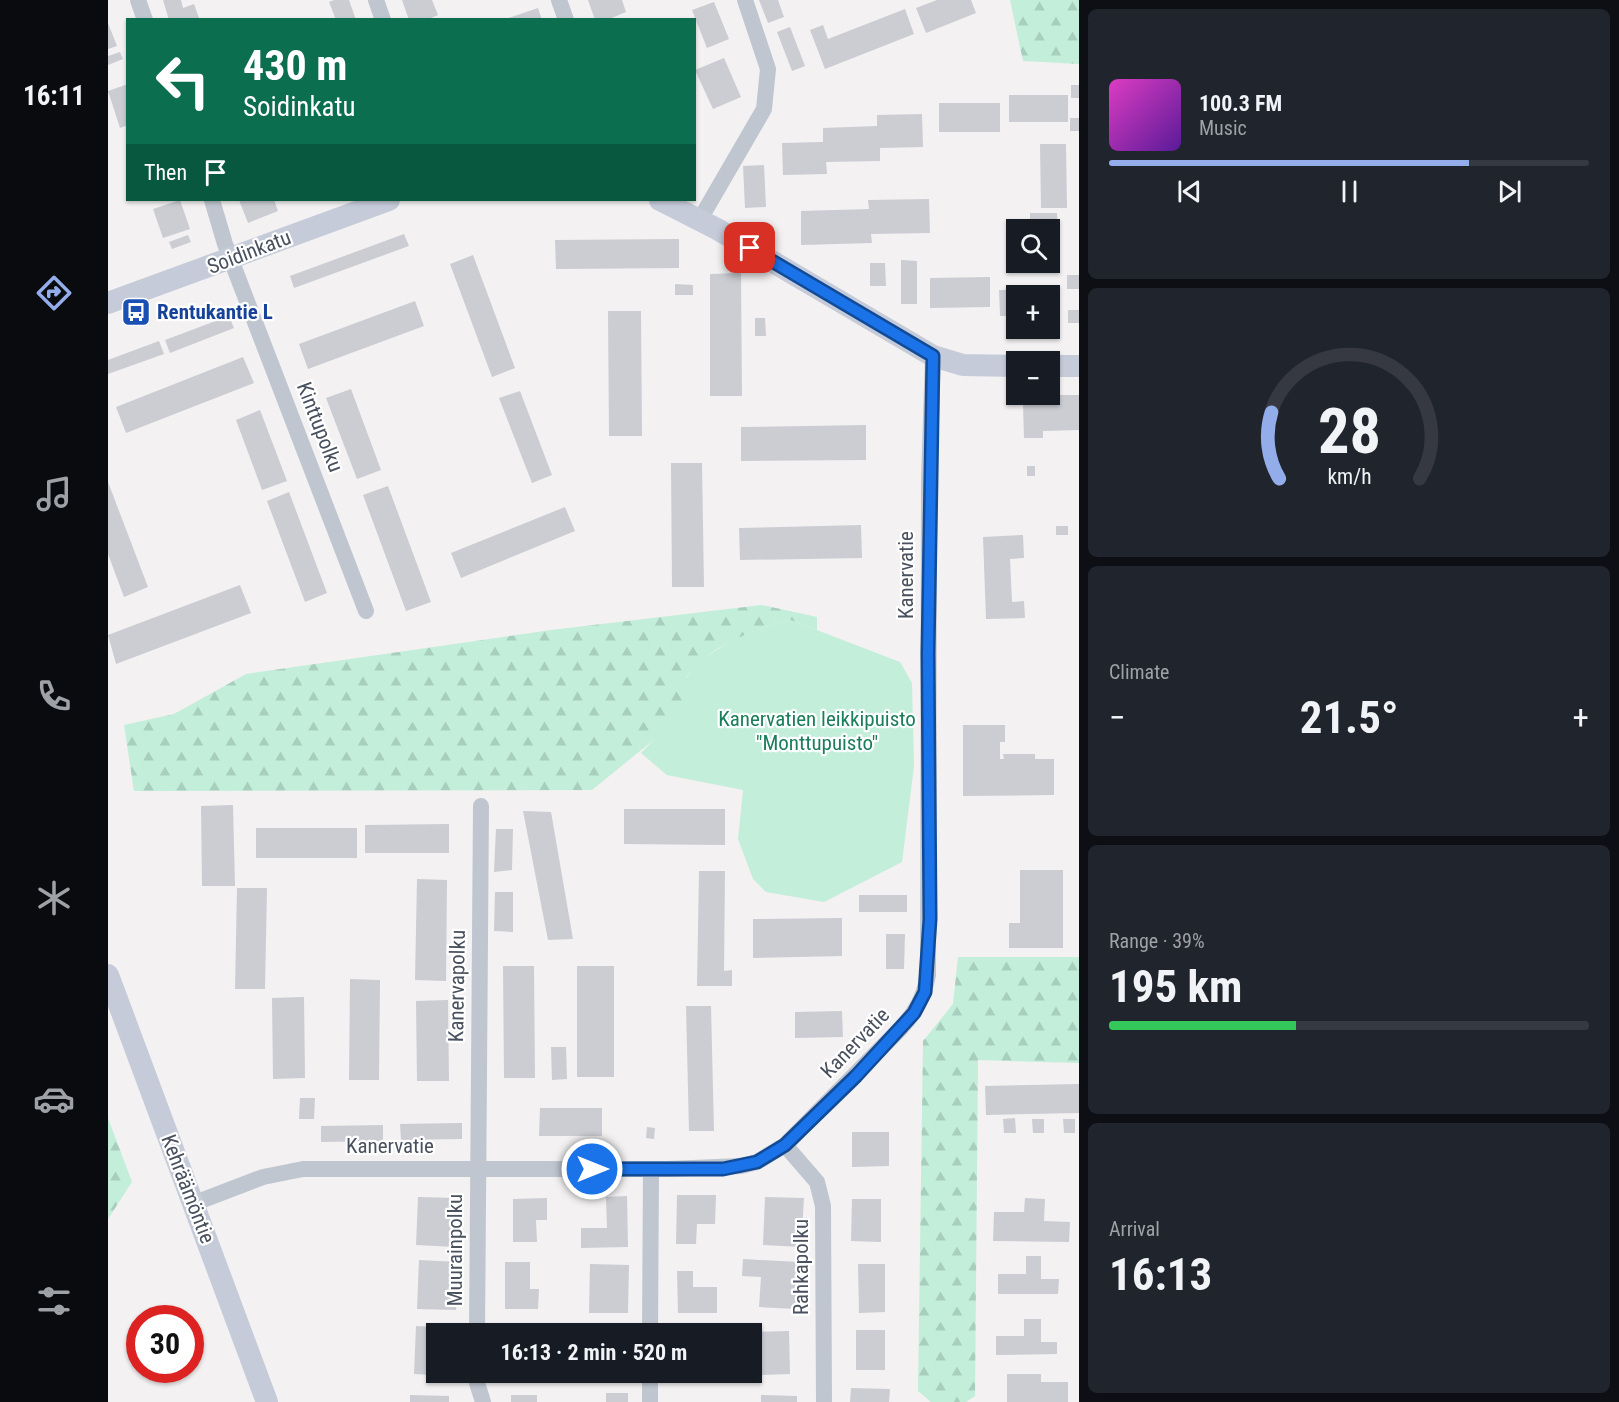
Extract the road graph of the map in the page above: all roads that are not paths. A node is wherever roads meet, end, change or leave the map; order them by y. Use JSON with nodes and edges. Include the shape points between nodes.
{"nodes":[{"id":1,"x":138,"y":0,"type":"edge"},
{"id":2,"x":376,"y":0,"type":"edge"},
{"id":3,"x":560,"y":0,"type":"edge"},
{"id":4,"x":745,"y":0,"type":"edge"},
{"id":5,"x":144,"y":18,"type":"edge"},
{"id":6,"x":382,"y":18,"type":"edge"},
{"id":7,"x":566,"y":18,"type":"edge"},
{"id":8,"x":212,"y":201,"type":"edge"},
{"id":9,"x":386,"y":201,"type":"edge"},
{"id":10,"x":662,"y":201,"type":"edge"},
{"id":11,"x":699,"y":221,"type":"junction"},
{"id":12,"x":232,"y":258,"type":"junction"},
{"id":13,"x":108,"y":303,"type":"edge"},
{"id":14,"x":933,"y":356,"type":"junction"},
{"id":15,"x":1006,"y":366,"type":"edge"},
{"id":16,"x":1060,"y":366,"type":"edge"},
{"id":17,"x":1079,"y":366,"type":"edge"},
{"id":18,"x":366,"y":611,"type":"dead end"},
{"id":19,"x":481,"y":806,"type":"dead end"},
{"id":20,"x":108,"y":975,"type":"edge"},
{"id":21,"x":785,"y":1145,"type":"junction"},
{"id":22,"x":477,"y":1168,"type":"junction"},
{"id":23,"x":651,"y":1169,"type":"junction"},
{"id":24,"x":195,"y":1203,"type":"junction"},
{"id":25,"x":477,"y":1323,"type":"edge"},
{"id":26,"x":650,"y":1323,"type":"edge"},
{"id":27,"x":477,"y":1383,"type":"edge"},
{"id":28,"x":650,"y":1383,"type":"edge"},
{"id":29,"x":267,"y":1402,"type":"edge"},
{"id":30,"x":483,"y":1402,"type":"edge"},
{"id":31,"x":650,"y":1402,"type":"edge"},
{"id":32,"x":824,"y":1402,"type":"edge"}],
"edges":[{"from":1,"to":5,"type":"street"},
{"from":2,"to":6,"type":"street"},
{"from":3,"to":7,"type":"street"},
{"from":4,"to":11,"type":"street","via":[[768,69],[764,109]]},
{"from":8,"to":12,"type":"street","name":"Kinttupolku"},
{"from":9,"to":12,"type":"street","name":"Soidinkatu"},
{"from":10,"to":11,"type":"street"},
{"from":11,"to":14,"type":"street"},
{"from":12,"to":13,"type":"street","name":"Soidinkatu"},
{"from":12,"to":18,"type":"street","name":"Kinttupolku"},
{"from":14,"to":15,"type":"street","via":[[963,365]]},
{"from":14,"to":21,"type":"street","name":"Kanervatie","via":[[928,653],[930,919],[925,992],[901,1028]]},
{"from":16,"to":17,"type":"street"},
{"from":19,"to":22,"type":"street","name":"Kanervapolku"},
{"from":20,"to":24,"type":"street","name":"Kehräämöntie"},
{"from":21,"to":23,"type":"street","name":"Kanervatie","via":[[757,1162],[741,1166]]},
{"from":21,"to":32,"type":"street","name":"Rahkapolku","via":[[817,1182],[823,1206]]},
{"from":22,"to":23,"type":"street","name":"Kanervatie"},
{"from":22,"to":24,"type":"street","name":"Kanervatie","via":[[303,1169],[263,1177]]},
{"from":22,"to":25,"type":"street","name":"Muurainpolku"},
{"from":23,"to":26,"type":"street"},
{"from":24,"to":29,"type":"street","name":"Kehräämöntie"},
{"from":27,"to":30,"type":"street"},
{"from":28,"to":31,"type":"street"}]}
